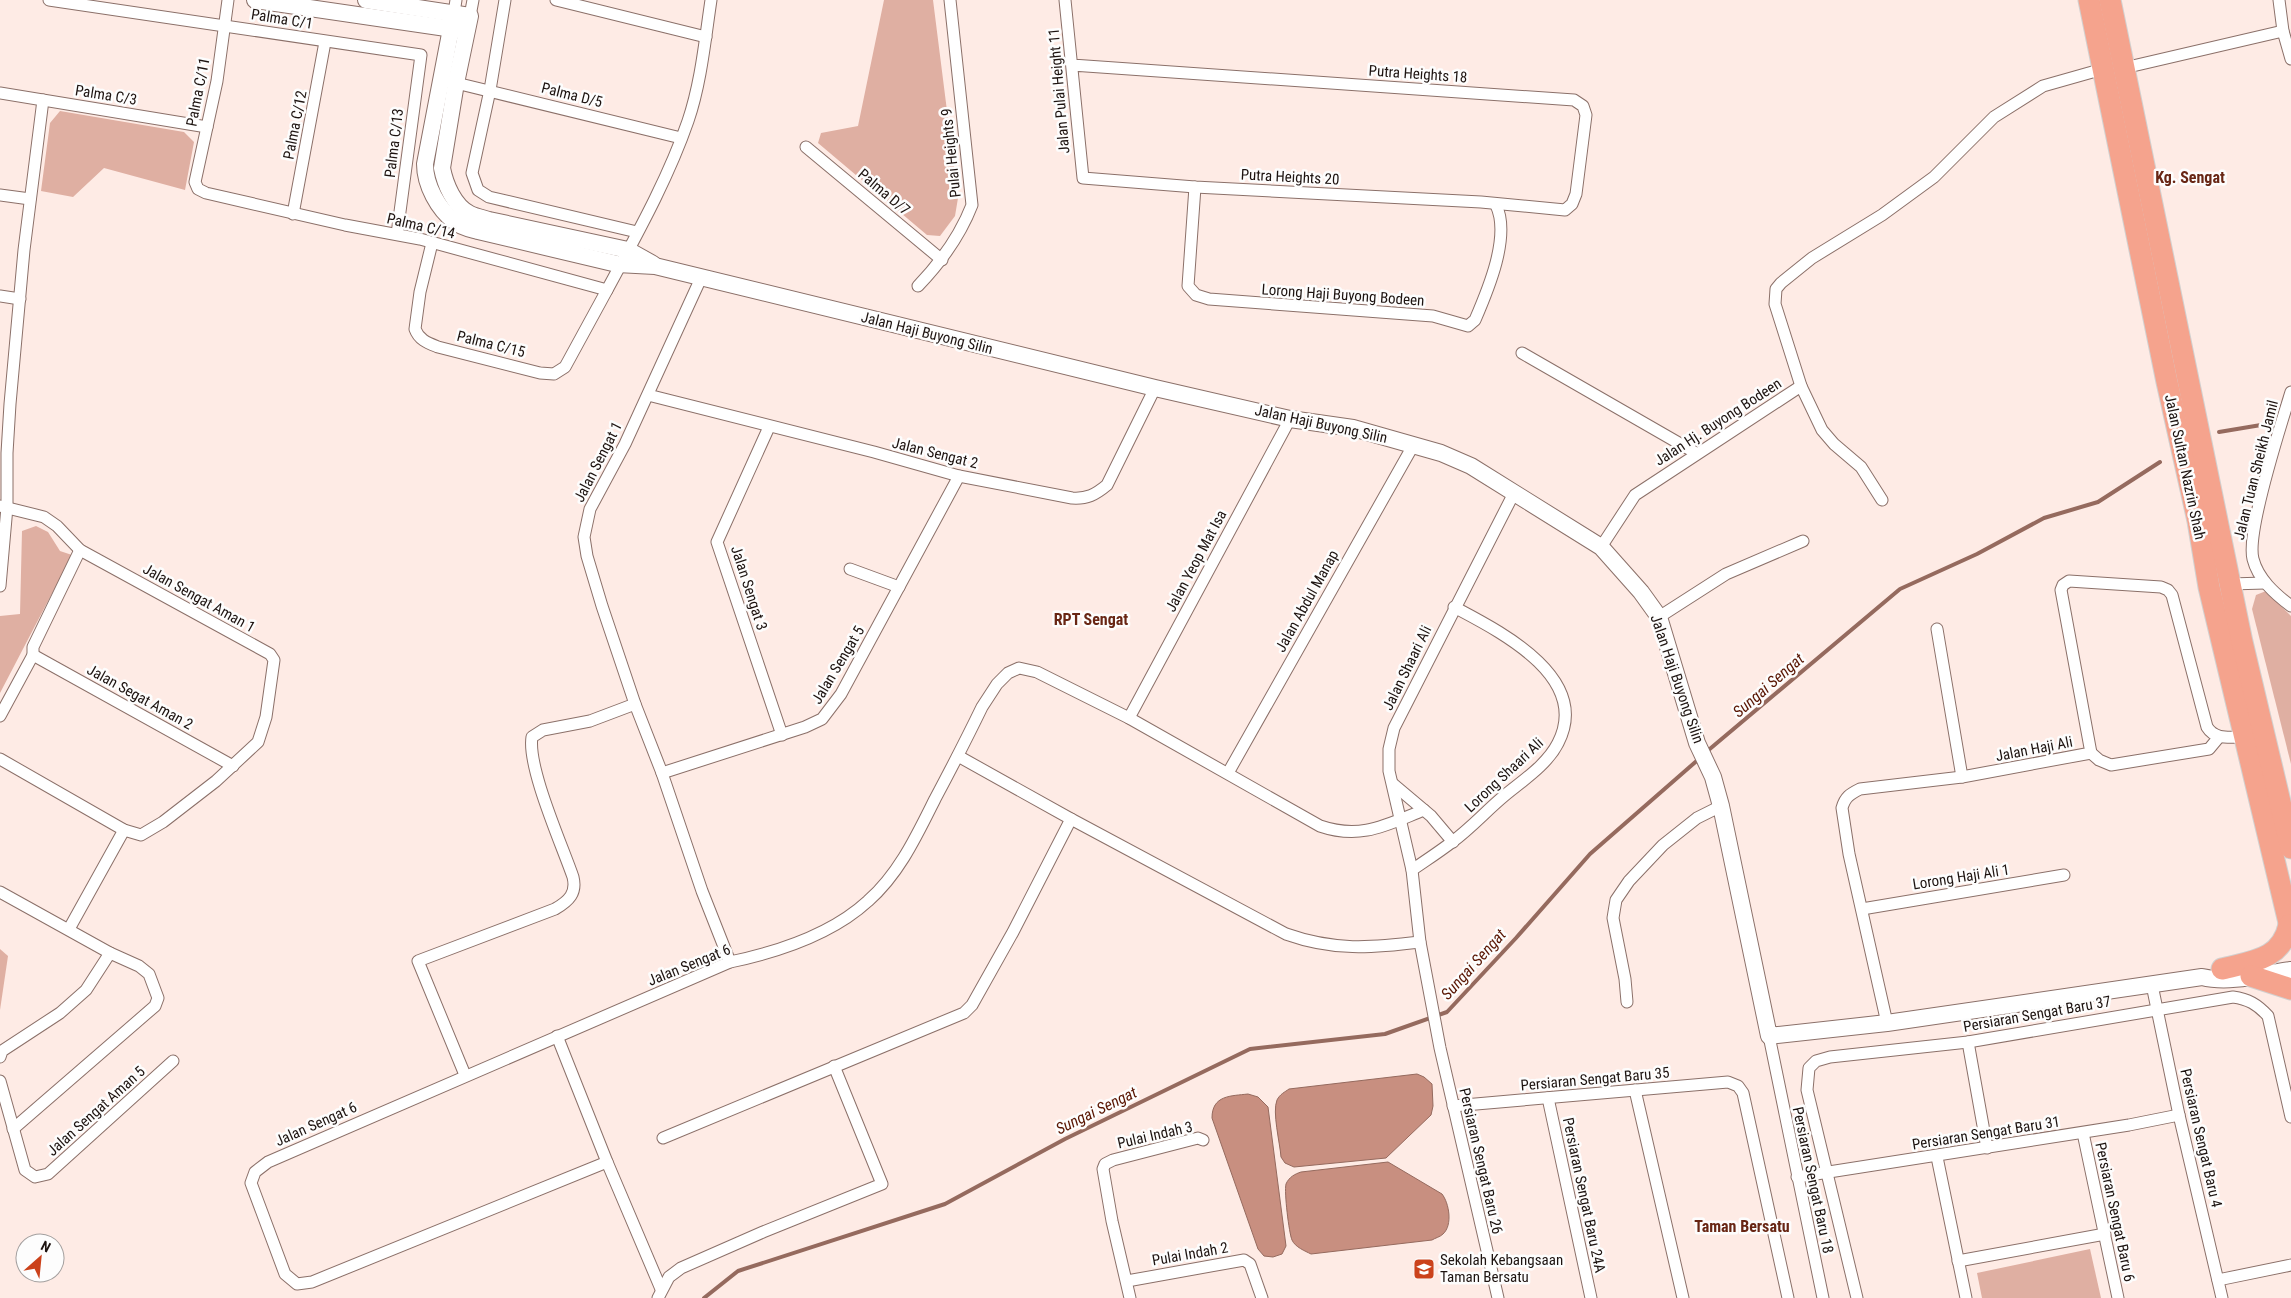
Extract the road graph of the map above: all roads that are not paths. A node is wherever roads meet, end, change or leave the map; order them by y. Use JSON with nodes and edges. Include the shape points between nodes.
{"nodes":[{"id":1,"x":49,"y":0,"type":"edge"},
{"id":2,"x":228,"y":0,"type":"edge"},
{"id":3,"x":255,"y":0,"type":"edge"},
{"id":4,"x":366,"y":0,"type":"edge"},
{"id":5,"x":505,"y":0,"type":"edge"},
{"id":6,"x":556,"y":0,"type":"edge"},
{"id":7,"x":711,"y":0,"type":"edge"},
{"id":8,"x":950,"y":0,"type":"edge"},
{"id":9,"x":1065,"y":0,"type":"edge"},
{"id":10,"x":2089,"y":0,"type":"edge"},
{"id":11,"x":2110,"y":0,"type":"edge"},
{"id":12,"x":2279,"y":0,"type":"edge"},
{"id":13,"x":462,"y":15,"type":"edge"},
{"id":14,"x":224,"y":26,"type":"junction"},
{"id":15,"x":2283,"y":31,"type":"junction"},
{"id":16,"x":706,"y":36,"type":"junction"},
{"id":17,"x":325,"y":42,"type":"junction"},
{"id":18,"x":421,"y":55,"type":"joint"},
{"id":19,"x":2291,"y":58,"type":"edge"},
{"id":20,"x":1072,"y":65,"type":"junction"},
{"id":21,"x":2114,"y":68,"type":"junction"},
{"id":22,"x":456,"y":83,"type":"junction"},
{"id":23,"x":490,"y":90,"type":"junction"},
{"id":24,"x":0,"y":93,"type":"edge"},
{"id":25,"x":43,"y":100,"type":"junction"},
{"id":26,"x":207,"y":127,"type":"junction"},
{"id":27,"x":681,"y":138,"type":"junction"},
{"id":28,"x":806,"y":147,"type":"dead end"},
{"id":29,"x":1082,"y":178,"type":"joint"},
{"id":30,"x":1195,"y":187,"type":"junction"},
{"id":31,"x":198,"y":189,"type":"joint"},
{"id":32,"x":0,"y":195,"type":"edge"},
{"id":33,"x":30,"y":199,"type":"junction"},
{"id":34,"x":1496,"y":205,"type":"junction"},
{"id":35,"x":294,"y":214,"type":"junction"},
{"id":36,"x":637,"y":232,"type":"junction"},
{"id":37,"x":397,"y":234,"type":"junction"},
{"id":38,"x":432,"y":243,"type":"junction"},
{"id":39,"x":628,"y":250,"type":"junction"},
{"id":40,"x":942,"y":260,"type":"junction"},
{"id":41,"x":621,"y":265,"type":"junction"},
{"id":42,"x":655,"y":266,"type":"junction"},
{"id":43,"x":701,"y":278,"type":"junction"},
{"id":44,"x":918,"y":286,"type":"dead end"},
{"id":45,"x":607,"y":290,"type":"junction"},
{"id":46,"x":0,"y":296,"type":"edge"},
{"id":47,"x":20,"y":299,"type":"junction"},
{"id":48,"x":1522,"y":353,"type":"dead end"},
{"id":49,"x":1801,"y":386,"type":"junction"},
{"id":50,"x":1155,"y":388,"type":"junction"},
{"id":51,"x":2291,"y":392,"type":"edge"},
{"id":52,"x":648,"y":395,"type":"junction"},
{"id":53,"x":5,"y":403,"type":"edge"},
{"id":54,"x":1290,"y":419,"type":"junction"},
{"id":55,"x":769,"y":426,"type":"junction"},
{"id":56,"x":1414,"y":444,"type":"junction"},
{"id":57,"x":1696,"y":453,"type":"junction"},
{"id":58,"x":959,"y":476,"type":"junction"},
{"id":59,"x":1514,"y":493,"type":"junction"},
{"id":60,"x":1882,"y":500,"type":"dead end"},
{"id":61,"x":4,"y":507,"type":"edge"},
{"id":62,"x":2198,"y":522,"type":"junction"},
{"id":63,"x":1803,"y":541,"type":"dead end"},
{"id":64,"x":1601,"y":547,"type":"junction"},
{"id":65,"x":80,"y":550,"type":"junction"},
{"id":66,"x":850,"y":568,"type":"dead end"},
{"id":67,"x":2265,"y":583,"type":"junction"},
{"id":68,"x":2230,"y":584,"type":"junction"},
{"id":69,"x":0,"y":586,"type":"edge"},
{"id":70,"x":899,"y":586,"type":"junction"},
{"id":71,"x":2291,"y":606,"type":"edge"},
{"id":72,"x":1454,"y":607,"type":"junction"},
{"id":73,"x":1659,"y":617,"type":"junction"},
{"id":74,"x":1937,"y":629,"type":"dead end"},
{"id":75,"x":33,"y":655,"type":"junction"},
{"id":76,"x":2224,"y":655,"type":"junction"},
{"id":77,"x":635,"y":704,"type":"junction"},
{"id":78,"x":0,"y":716,"type":"edge"},
{"id":79,"x":1129,"y":718,"type":"junction"},
{"id":80,"x":782,"y":735,"type":"junction"},
{"id":81,"x":2219,"y":737,"type":"junction"},
{"id":82,"x":2243,"y":737,"type":"junction"},
{"id":83,"x":2091,"y":753,"type":"junction"},
{"id":84,"x":958,"y":756,"type":"junction"},
{"id":85,"x":0,"y":759,"type":"edge"},
{"id":86,"x":233,"y":766,"type":"junction"},
{"id":87,"x":662,"y":773,"type":"junction"},
{"id":88,"x":1228,"y":773,"type":"junction"},
{"id":89,"x":1962,"y":777,"type":"junction"},
{"id":90,"x":1392,"y":784,"type":"junction"},
{"id":91,"x":1721,"y":806,"type":"junction"},
{"id":92,"x":1424,"y":810,"type":"junction"},
{"id":93,"x":1071,"y":820,"type":"junction"},
{"id":94,"x":1399,"y":820,"type":"junction"},
{"id":95,"x":124,"y":830,"type":"junction"},
{"id":96,"x":2290,"y":838,"type":"edge"},
{"id":97,"x":1453,"y":842,"type":"junction"},
{"id":98,"x":1412,"y":870,"type":"junction"},
{"id":99,"x":2064,"y":875,"type":"dead end"},
{"id":100,"x":2291,"y":882,"type":"edge"},
{"id":101,"x":0,"y":892,"type":"edge"},
{"id":102,"x":1862,"y":909,"type":"junction"},
{"id":103,"x":2290,"y":928,"type":"edge"},
{"id":104,"x":69,"y":929,"type":"junction"},
{"id":105,"x":1420,"y":942,"type":"junction"},
{"id":106,"x":110,"y":953,"type":"junction"},
{"id":107,"x":2291,"y":959,"type":"edge"},
{"id":108,"x":730,"y":962,"type":"junction"},
{"id":109,"x":2222,"y":969,"type":"junction"},
{"id":110,"x":2291,"y":970,"type":"edge"},
{"id":111,"x":2251,"y":976,"type":"junction"},
{"id":112,"x":2202,"y":977,"type":"junction"},
{"id":113,"x":2152,"y":985,"type":"junction"},
{"id":114,"x":2291,"y":989,"type":"edge"},
{"id":115,"x":1627,"y":1002,"type":"dead end"},
{"id":116,"x":2157,"y":1008,"type":"junction"},
{"id":117,"x":1887,"y":1023,"type":"junction"},
{"id":118,"x":558,"y":1036,"type":"junction"},
{"id":119,"x":1769,"y":1036,"type":"junction"},
{"id":120,"x":1968,"y":1042,"type":"junction"},
{"id":121,"x":0,"y":1057,"type":"edge"},
{"id":122,"x":173,"y":1061,"type":"dead end"},
{"id":123,"x":834,"y":1066,"type":"junction"},
{"id":124,"x":465,"y":1075,"type":"junction"},
{"id":125,"x":0,"y":1081,"type":"edge"},
{"id":126,"x":1635,"y":1090,"type":"junction"},
{"id":127,"x":1548,"y":1098,"type":"junction"},
{"id":128,"x":1453,"y":1106,"type":"junction"},
{"id":129,"x":2179,"y":1115,"type":"junction"},
{"id":130,"x":2291,"y":1117,"type":"edge"},
{"id":131,"x":13,"y":1128,"type":"junction"},
{"id":132,"x":2083,"y":1133,"type":"junction"},
{"id":133,"x":662,"y":1138,"type":"dead end"},
{"id":134,"x":1203,"y":1140,"type":"dead end"},
{"id":135,"x":1987,"y":1148,"type":"junction"},
{"id":136,"x":1937,"y":1156,"type":"junction"},
{"id":137,"x":607,"y":1162,"type":"junction"},
{"id":138,"x":1828,"y":1172,"type":"junction"},
{"id":139,"x":1797,"y":1177,"type":"junction"},
{"id":140,"x":2105,"y":1234,"type":"junction"},
{"id":141,"x":1958,"y":1261,"type":"junction"},
{"id":142,"x":2291,"y":1265,"type":"edge"},
{"id":143,"x":2218,"y":1280,"type":"junction"},
{"id":144,"x":1127,"y":1281,"type":"junction"},
{"id":145,"x":660,"y":1293,"type":"edge"},
{"id":146,"x":1130,"y":1298,"type":"edge"},
{"id":147,"x":1262,"y":1298,"type":"edge"},
{"id":148,"x":1498,"y":1298,"type":"edge"},
{"id":149,"x":1592,"y":1298,"type":"edge"},
{"id":150,"x":1683,"y":1298,"type":"edge"},
{"id":151,"x":1788,"y":1298,"type":"edge"},
{"id":152,"x":1823,"y":1298,"type":"edge"},
{"id":153,"x":1857,"y":1298,"type":"edge"},
{"id":154,"x":1966,"y":1298,"type":"edge"},
{"id":155,"x":2118,"y":1298,"type":"edge"},
{"id":156,"x":2222,"y":1298,"type":"edge"}],
"edges":[{"from":1,"to":14,"type":"street","name":"Palma C/1"},
{"from":2,"to":14,"type":"street","name":"Palma C/11"},
{"from":3,"to":13,"type":"street"},
{"from":4,"to":13,"type":"street"},
{"from":5,"to":23,"type":"street"},
{"from":6,"to":16,"type":"street"},
{"from":7,"to":16,"type":"street"},
{"from":8,"to":40,"type":"street","name":"Pulai Heights 9","via":[[972,205]]},
{"from":9,"to":20,"type":"street","name":"Jalan Pulai Height 11"},
{"from":10,"to":21,"type":"highway","name":"Jalan Sultan Nazrin Shah"},
{"from":11,"to":21,"type":"highway","name":"Jalan Sultan Nazrin Shah"},
{"from":12,"to":15,"type":"street"},
{"from":13,"to":22,"type":"street"},
{"from":13,"to":41,"type":"street","via":[[425,164],[425,177],[430,189],[456,224]]},
{"from":14,"to":17,"type":"street","name":"Palma C/1"},
{"from":14,"to":26,"type":"street","name":"Palma C/11"},
{"from":15,"to":19,"type":"street"},
{"from":15,"to":21,"type":"street"},
{"from":16,"to":27,"type":"street"},
{"from":17,"to":18,"type":"street","name":"Palma C/1"},
{"from":17,"to":35,"type":"street","name":"Palma C/12"},
{"from":18,"to":37,"type":"street","name":"Palma C/13"},
{"from":20,"to":29,"type":"street","name":"Jalan Pulai Height 11"},
{"from":20,"to":34,"type":"street","name":"Putra Heights 18","via":[[1574,100],[1583,106],[1586,115],[1572,204],[1565,210]]},
{"from":21,"to":49,"type":"street","via":[[2043,86],[1994,117],[1934,177],[1882,215],[1812,258],[1781,283],[1776,289],[1775,304]]},
{"from":21,"to":62,"type":"highway","name":"Jalan Sultan Nazrin Shah","via":[[2166,382]]},
{"from":21,"to":68,"type":"highway","name":"Jalan Sultan Nazrin Shah"},
{"from":22,"to":23,"type":"street","name":"Palma D/5"},
{"from":22,"to":39,"type":"street","via":[[442,168],[444,181],[460,206],[470,214],[489,220]]},
{"from":23,"to":27,"type":"street","name":"Palma D/5"},
{"from":23,"to":36,"type":"street","via":[[472,173],[478,190],[489,197]]},
{"from":24,"to":25,"type":"street","name":"Palma C/3"},
{"from":25,"to":26,"type":"street","name":"Palma C/3"},
{"from":25,"to":33,"type":"street"},
{"from":26,"to":31,"type":"street","name":"Palma C/11","via":[[195,182]]},
{"from":27,"to":36,"type":"street"},
{"from":28,"to":40,"type":"street","name":"Palma D/7"},
{"from":29,"to":30,"type":"street","name":"Putra Heights 20"},
{"from":30,"to":34,"type":"street","name":"Putra Heights 20"},
{"from":30,"to":34,"type":"street","name":"Lorong Haji Buyong Bodeen","via":[[1188,286],[1196,295],[1209,299],[1433,316],[1468,326],[1475,320],[1497,264],[1501,220]]},
{"from":31,"to":35,"type":"street","name":"Palma C/14"},
{"from":32,"to":33,"type":"street"},
{"from":33,"to":47,"type":"street"},
{"from":35,"to":37,"type":"street","name":"Palma C/14"},
{"from":36,"to":39,"type":"street"},
{"from":37,"to":38,"type":"street","name":"Palma C/14"},
{"from":38,"to":45,"type":"street","name":"Palma C/14"},
{"from":38,"to":45,"type":"street","name":"Palma C/15","via":[[415,329],[425,342],[438,347],[554,374],[565,366]]},
{"from":39,"to":41,"type":"street"},
{"from":39,"to":42,"type":"street"},
{"from":40,"to":44,"type":"street","name":"Pulai Heights 9"},
{"from":41,"to":42,"type":"street"},
{"from":41,"to":45,"type":"street"},
{"from":42,"to":43,"type":"street","name":"Jalan Haji Buyong Silin"},
{"from":43,"to":50,"type":"street","name":"Jalan Haji Buyong Silin"},
{"from":43,"to":52,"type":"street","name":"Jalan Sengat 1"},
{"from":46,"to":47,"type":"street"},
{"from":47,"to":53,"type":"street"},
{"from":48,"to":57,"type":"street"},
{"from":49,"to":57,"type":"street","name":"Jalan Hj. Buyong Bodeen"},
{"from":49,"to":60,"type":"street","name":"Jalan Hj. Buyong Bodeen","via":[[1822,430],[1861,467]]},
{"from":50,"to":54,"type":"street","name":"Jalan Haji Buyong Silin"},
{"from":50,"to":58,"type":"street","name":"Jalan Sengat 2","via":[[1107,485],[1094,496],[1072,498]]},
{"from":51,"to":67,"type":"street","name":"Jalan Tuan Sheikh Jamil","via":[[2252,536],[2253,559]]},
{"from":52,"to":55,"type":"street","name":"Jalan Sengat 2"},
{"from":52,"to":77,"type":"street","name":"Jalan Sengat 1","via":[[590,509],[584,537],[599,598]]},
{"from":53,"to":61,"type":"street"},
{"from":54,"to":56,"type":"street","name":"Jalan Haji Buyong Silin","via":[[1353,428]]},
{"from":54,"to":79,"type":"street","name":"Jalan Yeop Mat Isa"},
{"from":55,"to":58,"type":"street","name":"Jalan Sengat 2"},
{"from":55,"to":80,"type":"street","name":"Jalan Sengat 3","via":[[717,542]]},
{"from":56,"to":59,"type":"street","name":"Jalan Haji Buyong Silin","via":[[1471,466]]},
{"from":56,"to":88,"type":"street","name":"Jalan Abdul Manap"},
{"from":57,"to":64,"type":"street","name":"Jalan Hj. Buyong Bodeen","via":[[1635,495]]},
{"from":58,"to":70,"type":"street","name":"Jalan Sengat 5"},
{"from":59,"to":64,"type":"street","name":"Jalan Haji Buyong Silin"},
{"from":59,"to":72,"type":"street","name":"Jalan Shaari Ali"},
{"from":61,"to":65,"type":"street","name":"Jalan Sengat Aman 1","via":[[44,517]]},
{"from":61,"to":69,"type":"street"},
{"from":62,"to":68,"type":"highway","via":[[2206,533],[2212,558]]},
{"from":62,"to":76,"type":"highway","name":"Jalan Sultan Nazrin Shah"},
{"from":63,"to":73,"type":"street","via":[[1726,574]]},
{"from":64,"to":73,"type":"street","name":"Jalan Haji Buyong Silin"},
{"from":65,"to":75,"type":"street","via":[[33,647]]},
{"from":65,"to":86,"type":"street","name":"Jalan Sengat Aman 1","via":[[270,654],[274,660],[261,737]]},
{"from":66,"to":70,"type":"street"},
{"from":67,"to":68,"type":"street"},
{"from":67,"to":71,"type":"street"},
{"from":68,"to":76,"type":"highway","via":[[2220,602],[2226,643]]},
{"from":68,"to":96,"type":"highway","name":"Jalan Sultan Nazrin Shah"},
{"from":70,"to":80,"type":"street","name":"Jalan Sengat 5","via":[[833,707],[822,719]]},
{"from":72,"to":90,"type":"street","name":"Jalan Shaari Ali","via":[[1394,728],[1388,760]]},
{"from":72,"to":97,"type":"street","name":"Lorong Shaari Ali","via":[[1490,626],[1538,660],[1552,677],[1565,714],[1558,744],[1548,757]]},
{"from":73,"to":91,"type":"street","name":"Jalan Haji Buyong Silin","via":[[1697,743],[1713,777]]},
{"from":74,"to":89,"type":"street"},
{"from":75,"to":78,"type":"street"},
{"from":75,"to":86,"type":"street","name":"Jalan Segat Aman 2"},
{"from":76,"to":82,"type":"highway","name":"Jalan Sultan Nazrin Shah"},
{"from":77,"to":87,"type":"street","name":"Jalan Sengat 1"},
{"from":77,"to":124,"type":"street","via":[[590,721],[543,730],[532,737],[531,746],[543,795],[573,877],[573,895],[555,909],[418,961]]},
{"from":79,"to":84,"type":"street","name":"Jalan Sengat 6","via":[[1037,672],[1019,668],[997,684]]},
{"from":79,"to":88,"type":"street"},
{"from":80,"to":87,"type":"street","name":"Jalan Sengat 5"},
{"from":81,"to":82,"type":"street"},
{"from":81,"to":83,"type":"street","via":[[2209,749],[2111,765]]},
{"from":81,"to":83,"type":"street","name":"Jalan Haji Ali","via":[[2211,734],[2207,726],[2168,590],[2069,581],[2060,590]]},
{"from":82,"to":103,"type":"highway","name":"Jalan Sultan Nazrin Shah"},
{"from":83,"to":89,"type":"street","name":"Jalan Haji Ali"},
{"from":84,"to":93,"type":"street"},
{"from":84,"to":108,"type":"street","name":"Jalan Sengat 6","via":[[902,860],[869,901],[830,927],[797,942],[764,955]]},
{"from":85,"to":95,"type":"street"},
{"from":86,"to":95,"type":"street","name":"Jalan Sengat Aman 1","via":[[163,822],[141,835]]},
{"from":87,"to":108,"type":"street","name":"Jalan Sengat 1"},
{"from":88,"to":94,"type":"street","via":[[1311,822],[1331,830],[1364,832]]},
{"from":89,"to":102,"type":"street","name":"Jalan Haji Ali","via":[[1860,789],[1849,794],[1842,808]]},
{"from":90,"to":92,"type":"street"},
{"from":90,"to":94,"type":"street","name":"Jalan Shaari Ali"},
{"from":91,"to":115,"type":"street","via":[[1697,818],[1663,845],[1616,900],[1613,918]]},
{"from":91,"to":119,"type":"street","name":"Jalan Haji Buyong Silin"},
{"from":92,"to":94,"type":"street"},
{"from":92,"to":97,"type":"street"},
{"from":93,"to":105,"type":"street","via":[[1286,934],[1313,943],[1372,947]]},
{"from":93,"to":123,"type":"street","via":[[972,1005],[964,1013]]},
{"from":94,"to":98,"type":"street","name":"Jalan Shaari Ali"},
{"from":95,"to":104,"type":"street"},
{"from":96,"to":100,"type":"highway","name":"Jalan Sultan Nazrin Shah","via":[[2288,868]]},
{"from":97,"to":98,"type":"street","name":"Lorong Shaari Ali"},
{"from":98,"to":105,"type":"street","name":"Jalan Shaari Ali"},
{"from":99,"to":102,"type":"street","name":"Lorong Haji Ali 1"},
{"from":101,"to":104,"type":"street"},
{"from":102,"to":117,"type":"street","name":"Jalan Haji Ali"},
{"from":103,"to":109,"type":"highway","via":[[2277,950],[2266,957]]},
{"from":104,"to":106,"type":"street"},
{"from":105,"to":128,"type":"street","name":"Persiaran Sengat Baru 26"},
{"from":106,"to":121,"type":"street","via":[[86,990],[60,1013],[2,1051]]},
{"from":106,"to":131,"type":"street","via":[[149,974],[158,998],[155,1006]]},
{"from":107,"to":109,"type":"street"},
{"from":108,"to":118,"type":"street","name":"Jalan Sengat 6"},
{"from":109,"to":112,"type":"street","via":[[2211,970]]},
{"from":110,"to":111,"type":"street"},
{"from":111,"to":112,"type":"street"},
{"from":111,"to":114,"type":"highway"},
{"from":112,"to":113,"type":"street"},
{"from":113,"to":116,"type":"street","name":"Persiaran Sengat Baru 4"},
{"from":113,"to":117,"type":"street"},
{"from":116,"to":120,"type":"street","name":"Persiaran Sengat Baru 37"},
{"from":116,"to":129,"type":"street","name":"Persiaran Sengat Baru 4"},
{"from":116,"to":130,"type":"street","name":"Persiaran Sengat Baru 37","via":[[2233,997],[2247,999],[2260,1007],[2268,1016]]},
{"from":117,"to":119,"type":"street"},
{"from":118,"to":124,"type":"street","name":"Jalan Sengat 6"},
{"from":118,"to":137,"type":"street"},
{"from":119,"to":139,"type":"street","name":"Persiaran Sengat Baru 18"},
{"from":120,"to":135,"type":"street"},
{"from":120,"to":138,"type":"street","name":"Persiaran Sengat Baru 37","via":[[1816,1061],[1809,1068],[1807,1090]]},
{"from":122,"to":131,"type":"street","name":"Jalan Sengat Aman 5","via":[[48,1174],[35,1177],[25,1170]]},
{"from":123,"to":133,"type":"street"},
{"from":123,"to":145,"type":"street","via":[[882,1184],[681,1268],[669,1277]]},
{"from":124,"to":137,"type":"street","name":"Jalan Sengat 6","via":[[268,1162],[255,1172],[251,1183],[285,1274],[297,1284],[312,1282]]},
{"from":125,"to":131,"type":"street"},
{"from":126,"to":127,"type":"street","name":"Persiaran Sengat Baru 35"},
{"from":126,"to":150,"type":"street"},
{"from":126,"to":151,"type":"street","name":"Persiaran Sengat Baru 35","via":[[1728,1082],[1738,1086],[1743,1093]]},
{"from":127,"to":128,"type":"street","name":"Persiaran Sengat Baru 35"},
{"from":127,"to":149,"type":"street","name":"Persiaran Sengat Baru 24A"},
{"from":128,"to":148,"type":"street","name":"Persiaran Sengat Baru 26"},
{"from":129,"to":132,"type":"street","name":"Persiaran Sengat Baru 31"},
{"from":129,"to":143,"type":"street","name":"Persiaran Sengat Baru 4"},
{"from":132,"to":135,"type":"street","name":"Persiaran Sengat Baru 31"},
{"from":132,"to":140,"type":"street","name":"Persiaran Sengat Baru 6"},
{"from":134,"to":144,"type":"street","name":"Pulai Indah 3","via":[[1198,1138],[1113,1160],[1103,1169]]},
{"from":135,"to":136,"type":"street","name":"Persiaran Sengat Baru 31"},
{"from":136,"to":138,"type":"street","name":"Persiaran Sengat Baru 31"},
{"from":136,"to":141,"type":"street"},
{"from":137,"to":145,"type":"street"},
{"from":138,"to":139,"type":"street","name":"Persiaran Sengat Baru 31"},
{"from":138,"to":153,"type":"street"},
{"from":139,"to":152,"type":"street","name":"Persiaran Sengat Baru 18"},
{"from":140,"to":141,"type":"street"},
{"from":140,"to":155,"type":"street","name":"Persiaran Sengat Baru 6"},
{"from":141,"to":154,"type":"street"},
{"from":142,"to":143,"type":"street"},
{"from":143,"to":156,"type":"street","name":"Persiaran Sengat Baru 4"},
{"from":144,"to":146,"type":"street"},
{"from":144,"to":147,"type":"street","name":"Pulai Indah 2","via":[[1244,1260],[1250,1264]]}]}
